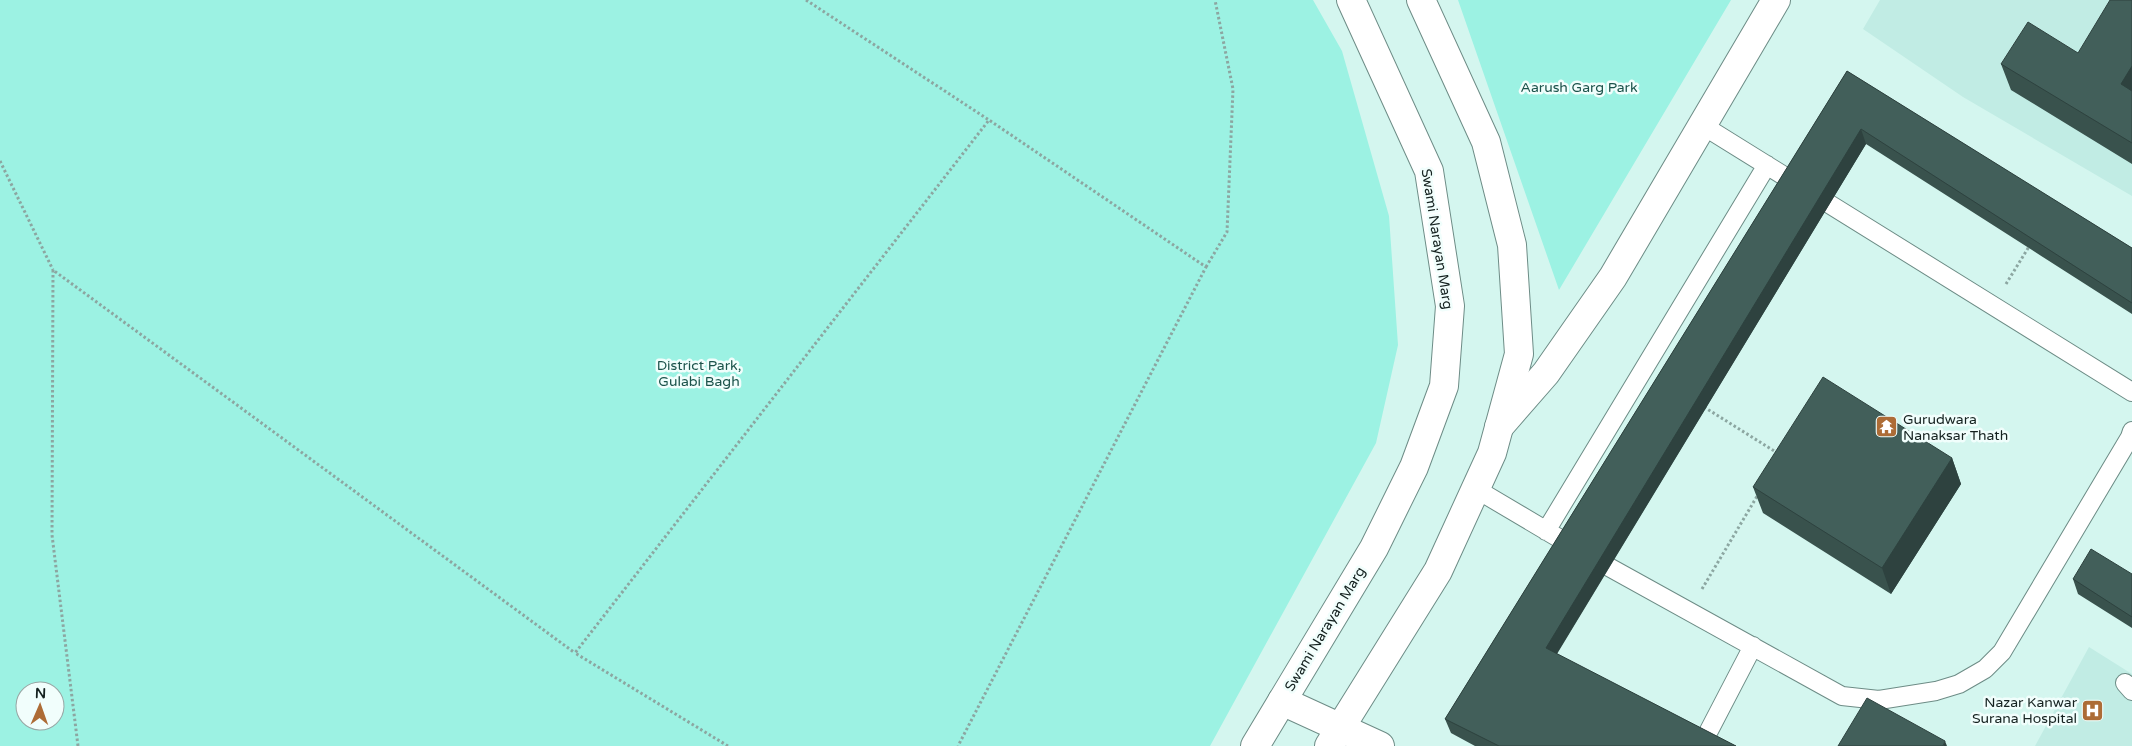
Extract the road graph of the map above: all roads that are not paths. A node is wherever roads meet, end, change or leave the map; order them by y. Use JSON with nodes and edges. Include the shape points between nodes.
{"nodes":[{"id":1,"x":1351,"y":0,"type":"edge"},
{"id":2,"x":1421,"y":0,"type":"edge"},
{"id":3,"x":1776,"y":0,"type":"edge"},
{"id":4,"x":1702,"y":125,"type":"junction"},
{"id":5,"x":1766,"y":165,"type":"junction"},
{"id":6,"x":2132,"y":392,"type":"edge"},
{"id":7,"x":1499,"y":427,"type":"junction"},
{"id":8,"x":2132,"y":431,"type":"edge"},
{"id":9,"x":1476,"y":489,"type":"junction"},
{"id":10,"x":1546,"y":531,"type":"junction"},
{"id":11,"x":1753,"y":646,"type":"junction"},
{"id":12,"x":1282,"y":701,"type":"junction"},
{"id":13,"x":1335,"y":736,"type":"edge"},
{"id":14,"x":1254,"y":746,"type":"edge"},
{"id":15,"x":1380,"y":746,"type":"edge"},
{"id":16,"x":1701,"y":746,"type":"edge"}],
"edges":[{"from":1,"to":12,"type":"main road","name":"Swami Narayan Marg","via":[[1429,171],[1450,306],[1444,386],[1414,467],[1374,548]]},
{"from":2,"to":7,"type":"main road","via":[[1486,142],[1512,245],[1519,354]]},
{"from":3,"to":4,"type":"main road"},
{"from":4,"to":5,"type":"lane"},
{"from":4,"to":7,"type":"main road","via":[[1613,278],[1546,374]]},
{"from":5,"to":6,"type":"lane"},
{"from":5,"to":10,"type":"lane"},
{"from":7,"to":9,"type":"main road"},
{"from":8,"to":11,"type":"lane","via":[[2002,652],[1977,674],[1936,691],[1879,700],[1842,696]]},
{"from":9,"to":10,"type":"lane"},
{"from":9,"to":13,"type":"main road","via":[[1438,571]]},
{"from":10,"to":11,"type":"lane"},
{"from":11,"to":16,"type":"lane"},
{"from":12,"to":13,"type":"main road"},
{"from":12,"to":14,"type":"main road","name":"Swami Narayan Marg"},
{"from":13,"to":15,"type":"main road"}]}
